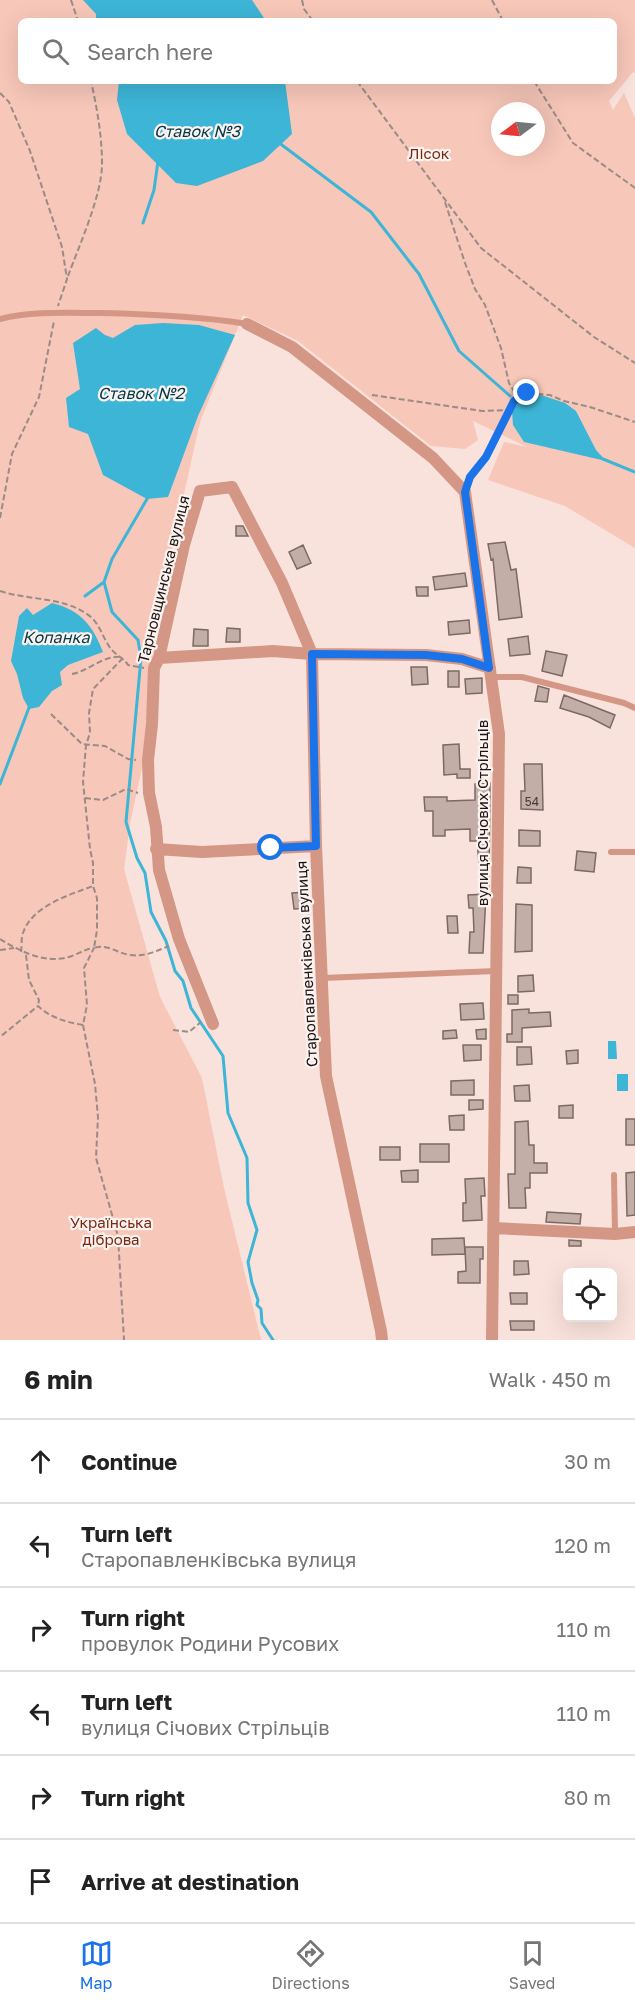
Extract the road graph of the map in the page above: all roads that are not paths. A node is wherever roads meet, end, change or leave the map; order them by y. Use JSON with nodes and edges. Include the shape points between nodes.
{"nodes":[{"id":1,"x":0,"y":319,"type":"edge"},
{"id":2,"x":247,"y":324,"type":"joint"},
{"id":3,"x":200,"y":491,"type":"joint"},
{"id":4,"x":312,"y":654,"type":"junction"},
{"id":5,"x":159,"y":658,"type":"junction"},
{"id":6,"x":490,"y":673,"type":"junction"},
{"id":7,"x":635,"y":708,"type":"edge"},
{"id":8,"x":316,"y":846,"type":"junction"},
{"id":9,"x":156,"y":849,"type":"junction"},
{"id":10,"x":612,"y":852,"type":"dead end"},
{"id":11,"x":635,"y":852,"type":"edge"},
{"id":12,"x":497,"y":971,"type":"junction"},
{"id":13,"x":323,"y":978,"type":"junction"},
{"id":14,"x":213,"y":1024,"type":"dead end"},
{"id":15,"x":614,"y":1175,"type":"dead end"},
{"id":16,"x":494,"y":1228,"type":"junction"},
{"id":17,"x":635,"y":1232,"type":"edge"},
{"id":18,"x":615,"y":1234,"type":"junction"},
{"id":19,"x":382,"y":1340,"type":"edge"},
{"id":20,"x":492,"y":1340,"type":"edge"}],
"edges":[{"from":1,"to":2,"type":"lane","via":[[56,313],[134,314]]},
{"from":2,"to":6,"type":"street","name":"вулиця Січових Стрільців","via":[[292,347],[433,458],[465,492]]},
{"from":3,"to":4,"type":"street","name":"Старопавленківська вулиця","via":[[232,488],[282,583]]},
{"from":3,"to":5,"type":"street","name":"Тарновщинська вулиця"},
{"from":4,"to":5,"type":"street","via":[[273,651]]},
{"from":4,"to":6,"type":"street","via":[[426,655],[462,659]]},
{"from":4,"to":8,"type":"street","name":"Старопавленківська вулиця"},
{"from":5,"to":9,"type":"street","name":"Тарновщинська вулиця","via":[[154,668],[148,760]]},
{"from":6,"to":7,"type":"lane","via":[[522,677]]},
{"from":6,"to":12,"type":"street","name":"вулиця Січових Стрільців","via":[[499,734]]},
{"from":8,"to":9,"type":"street","via":[[202,852]]},
{"from":8,"to":13,"type":"street","name":"Старопавленківська вулиця"},
{"from":9,"to":14,"type":"street","name":"Тарновщинська вулиця","via":[[179,939]]},
{"from":10,"to":11,"type":"lane"},
{"from":12,"to":13,"type":"lane"},
{"from":12,"to":16,"type":"street","name":"вулиця Січових Стрільців"},
{"from":13,"to":19,"type":"street","name":"Старопавленківська вулиця","via":[[326,1076]]},
{"from":15,"to":18,"type":"lane"},
{"from":16,"to":18,"type":"street"},
{"from":16,"to":20,"type":"street","name":"вулиця Січових Стрільців"},
{"from":17,"to":18,"type":"street"}]}
